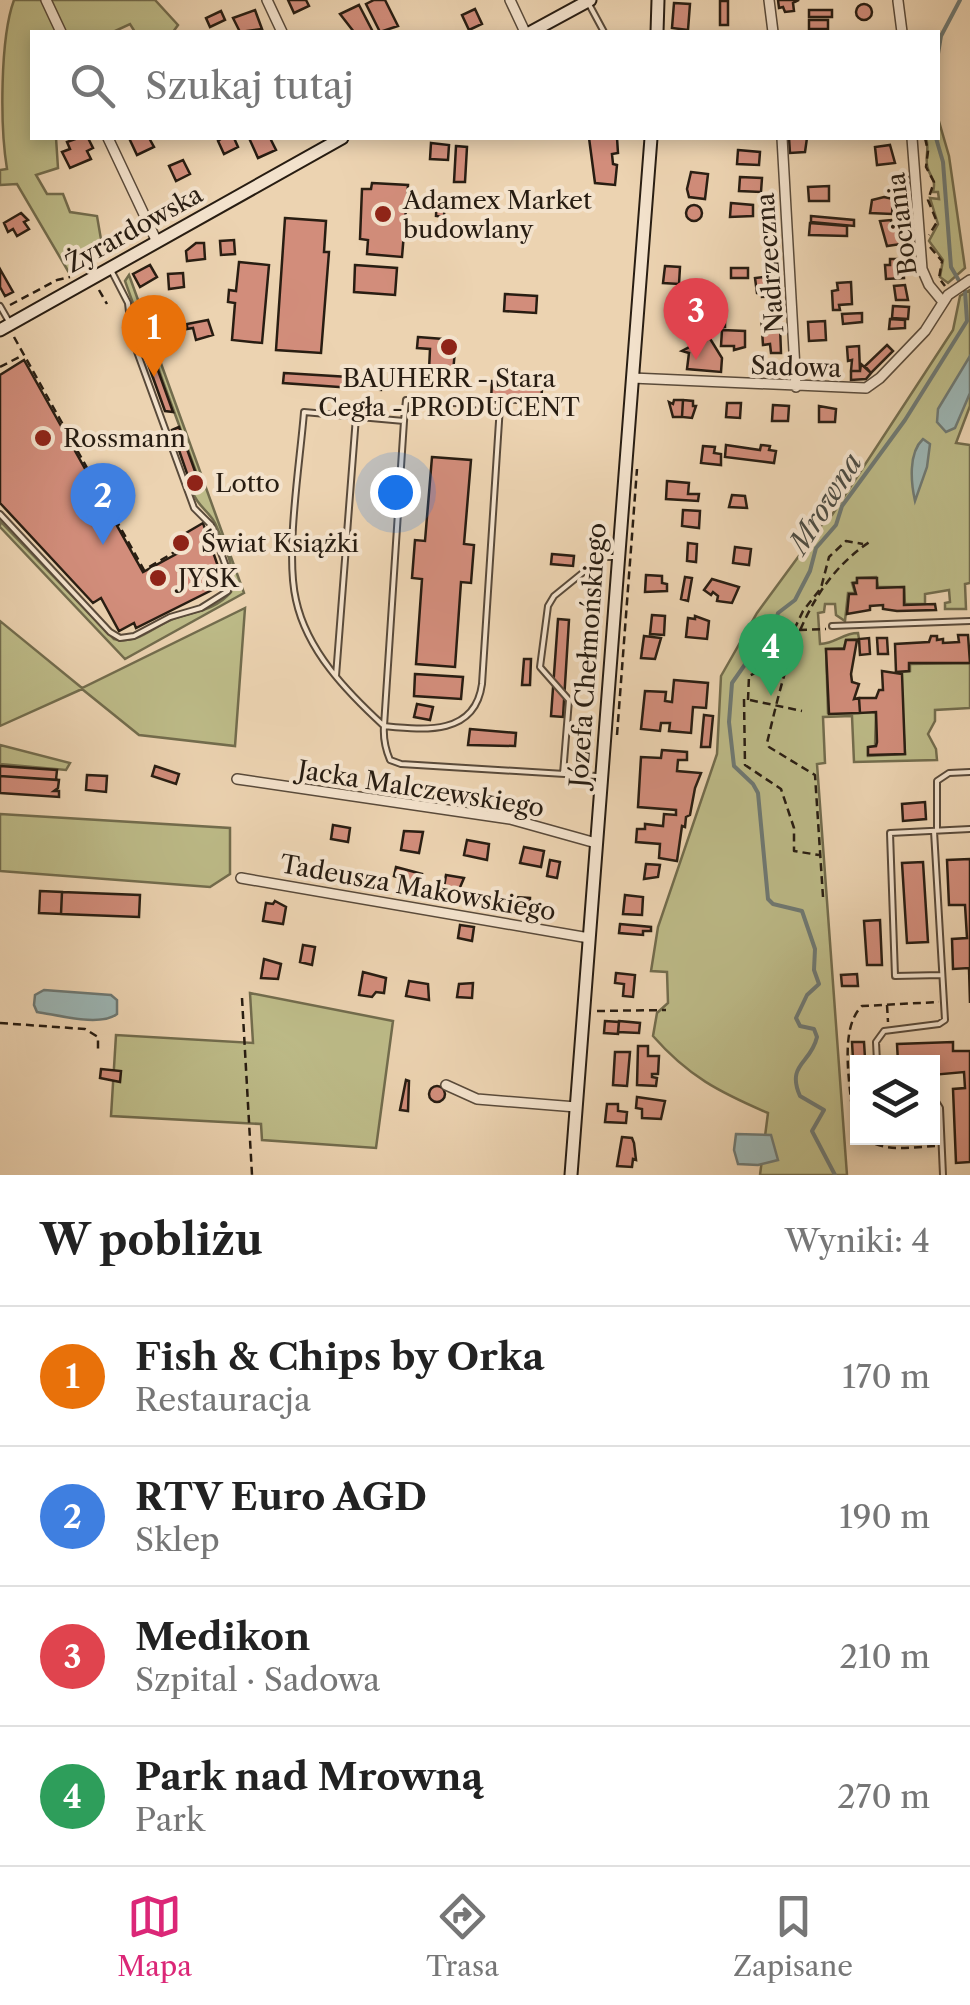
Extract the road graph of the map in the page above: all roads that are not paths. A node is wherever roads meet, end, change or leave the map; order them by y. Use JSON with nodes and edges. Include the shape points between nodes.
{"nodes":[{"id":1,"x":46,"y":0,"type":"edge"},
{"id":2,"x":267,"y":0,"type":"edge"},
{"id":3,"x":510,"y":0,"type":"edge"},
{"id":4,"x":658,"y":0,"type":"edge"},
{"id":5,"x":770,"y":0,"type":"edge"},
{"id":6,"x":588,"y":1,"type":"edge"},
{"id":7,"x":898,"y":1,"type":"edge"},
{"id":8,"x":59,"y":30,"type":"edge"},
{"id":9,"x":281,"y":30,"type":"edge"},
{"id":10,"x":530,"y":30,"type":"edge"},
{"id":11,"x":535,"y":30,"type":"edge"},
{"id":12,"x":603,"y":30,"type":"edge"},
{"id":13,"x":657,"y":30,"type":"edge"},
{"id":14,"x":773,"y":30,"type":"edge"},
{"id":15,"x":902,"y":30,"type":"edge"},
{"id":16,"x":109,"y":140,"type":"edge"},
{"id":17,"x":332,"y":140,"type":"edge"},
{"id":18,"x":650,"y":140,"type":"edge"},
{"id":19,"x":782,"y":140,"type":"edge"},
{"id":20,"x":912,"y":140,"type":"edge"},
{"id":21,"x":157,"y":242,"type":"junction"},
{"id":22,"x":110,"y":268,"type":"junction"},
{"id":23,"x":968,"y":281,"type":"edge"},
{"id":24,"x":943,"y":302,"type":"junction"},
{"id":25,"x":0,"y":306,"type":"edge"},
{"id":26,"x":8,"y":330,"type":"edge"},
{"id":27,"x":632,"y":378,"type":"junction"},
{"id":28,"x":796,"y":387,"type":"junction"},
{"id":29,"x":356,"y":417,"type":"junction"},
{"id":30,"x":404,"y":421,"type":"junction"},
{"id":31,"x":0,"y":514,"type":"edge"},
{"id":32,"x":618,"y":557,"type":"junction"},
{"id":33,"x":970,"y":620,"type":"edge"},
{"id":34,"x":832,"y":626,"type":"road end"},
{"id":35,"x":336,"y":677,"type":"junction"},
{"id":36,"x":384,"y":726,"type":"junction"},
{"id":37,"x":970,"y":772,"type":"edge"},
{"id":38,"x":564,"y":774,"type":"junction"},
{"id":39,"x":601,"y":777,"type":"junction"},
{"id":40,"x":238,"y":779,"type":"dead end"},
{"id":41,"x":970,"y":829,"type":"edge"},
{"id":42,"x":936,"y":830,"type":"junction"},
{"id":43,"x":596,"y":843,"type":"junction"},
{"id":44,"x":240,"y":878,"type":"dead end"},
{"id":45,"x":589,"y":938,"type":"junction"},
{"id":46,"x":941,"y":974,"type":"junction"},
{"id":47,"x":877,"y":1055,"type":"edge"},
{"id":48,"x":446,"y":1086,"type":"dead end"},
{"id":49,"x":576,"y":1107,"type":"junction"},
{"id":50,"x":940,"y":1108,"type":"edge"},
{"id":51,"x":571,"y":1175,"type":"edge"},
{"id":52,"x":944,"y":1175,"type":"edge"}],
"edges":[{"from":1,"to":8,"type":"street"},
{"from":2,"to":9,"type":"street"},
{"from":3,"to":10,"type":"street"},
{"from":4,"to":13,"type":"street"},
{"from":5,"to":14,"type":"street"},
{"from":6,"to":11,"type":"street"},
{"from":6,"to":12,"type":"lane"},
{"from":7,"to":15,"type":"street"},
{"from":16,"to":21,"type":"street"},
{"from":17,"to":21,"type":"street","name":"Żyrardowska"},
{"from":18,"to":27,"type":"street","name":"Józefa Chełmońskiego"},
{"from":19,"to":28,"type":"street","name":"Nadrzeczna"},
{"from":20,"to":24,"type":"street","name":"Bociania","via":[[922,269]]},
{"from":21,"to":22,"type":"street","name":"Żyrardowska"},
{"from":22,"to":26,"type":"street","name":"Żyrardowska"},
{"from":22,"to":31,"type":"lane","via":[[128,303],[132,338],[194,508],[211,524],[228,591],[197,610],[120,638]]},
{"from":23,"to":24,"type":"street","name":"Sadowa"},
{"from":24,"to":28,"type":"street","name":"Sadowa","via":[[925,331],[873,384]]},
{"from":25,"to":26,"type":"lane"},
{"from":27,"to":28,"type":"street","name":"Sadowa"},
{"from":27,"to":32,"type":"street","name":"Józefa Chełmońskiego"},
{"from":29,"to":30,"type":"lane"},
{"from":29,"to":35,"type":"lane"},
{"from":29,"to":35,"type":"lane","via":[[304,412],[302,430],[292,574],[306,630]]},
{"from":30,"to":36,"type":"lane"},
{"from":30,"to":36,"type":"lane","via":[[406,400],[500,406],[480,700],[460,721],[433,729]]},
{"from":32,"to":38,"type":"lane","via":[[602,557],[548,606],[540,666],[569,700]]},
{"from":32,"to":39,"type":"street","name":"Józefa Chełmońskiego"},
{"from":33,"to":34,"type":"lane"},
{"from":35,"to":36,"type":"lane"},
{"from":36,"to":38,"type":"lane","via":[[390,760],[400,764]]},
{"from":37,"to":42,"type":"lane","via":[[937,780]]},
{"from":38,"to":39,"type":"lane"},
{"from":39,"to":43,"type":"street","name":"Józefa Chełmońskiego"},
{"from":40,"to":43,"type":"street","name":"Jacka Malczewskiego","via":[[510,819]]},
{"from":41,"to":42,"type":"lane"},
{"from":42,"to":46,"type":"lane"},
{"from":42,"to":46,"type":"lane","via":[[890,833],[895,976]]},
{"from":43,"to":45,"type":"street","name":"Józefa Chełmońskiego"},
{"from":44,"to":45,"type":"street","name":"Tadeusza Makowskiego"},
{"from":45,"to":49,"type":"street","name":"Józefa Chełmońskiego"},
{"from":46,"to":47,"type":"lane","via":[[942,1024],[889,1029],[876,1042]]},
{"from":48,"to":49,"type":"street","via":[[477,1099]]},
{"from":49,"to":51,"type":"street","name":"Józefa Chełmońskiego"},
{"from":50,"to":52,"type":"lane"}]}
